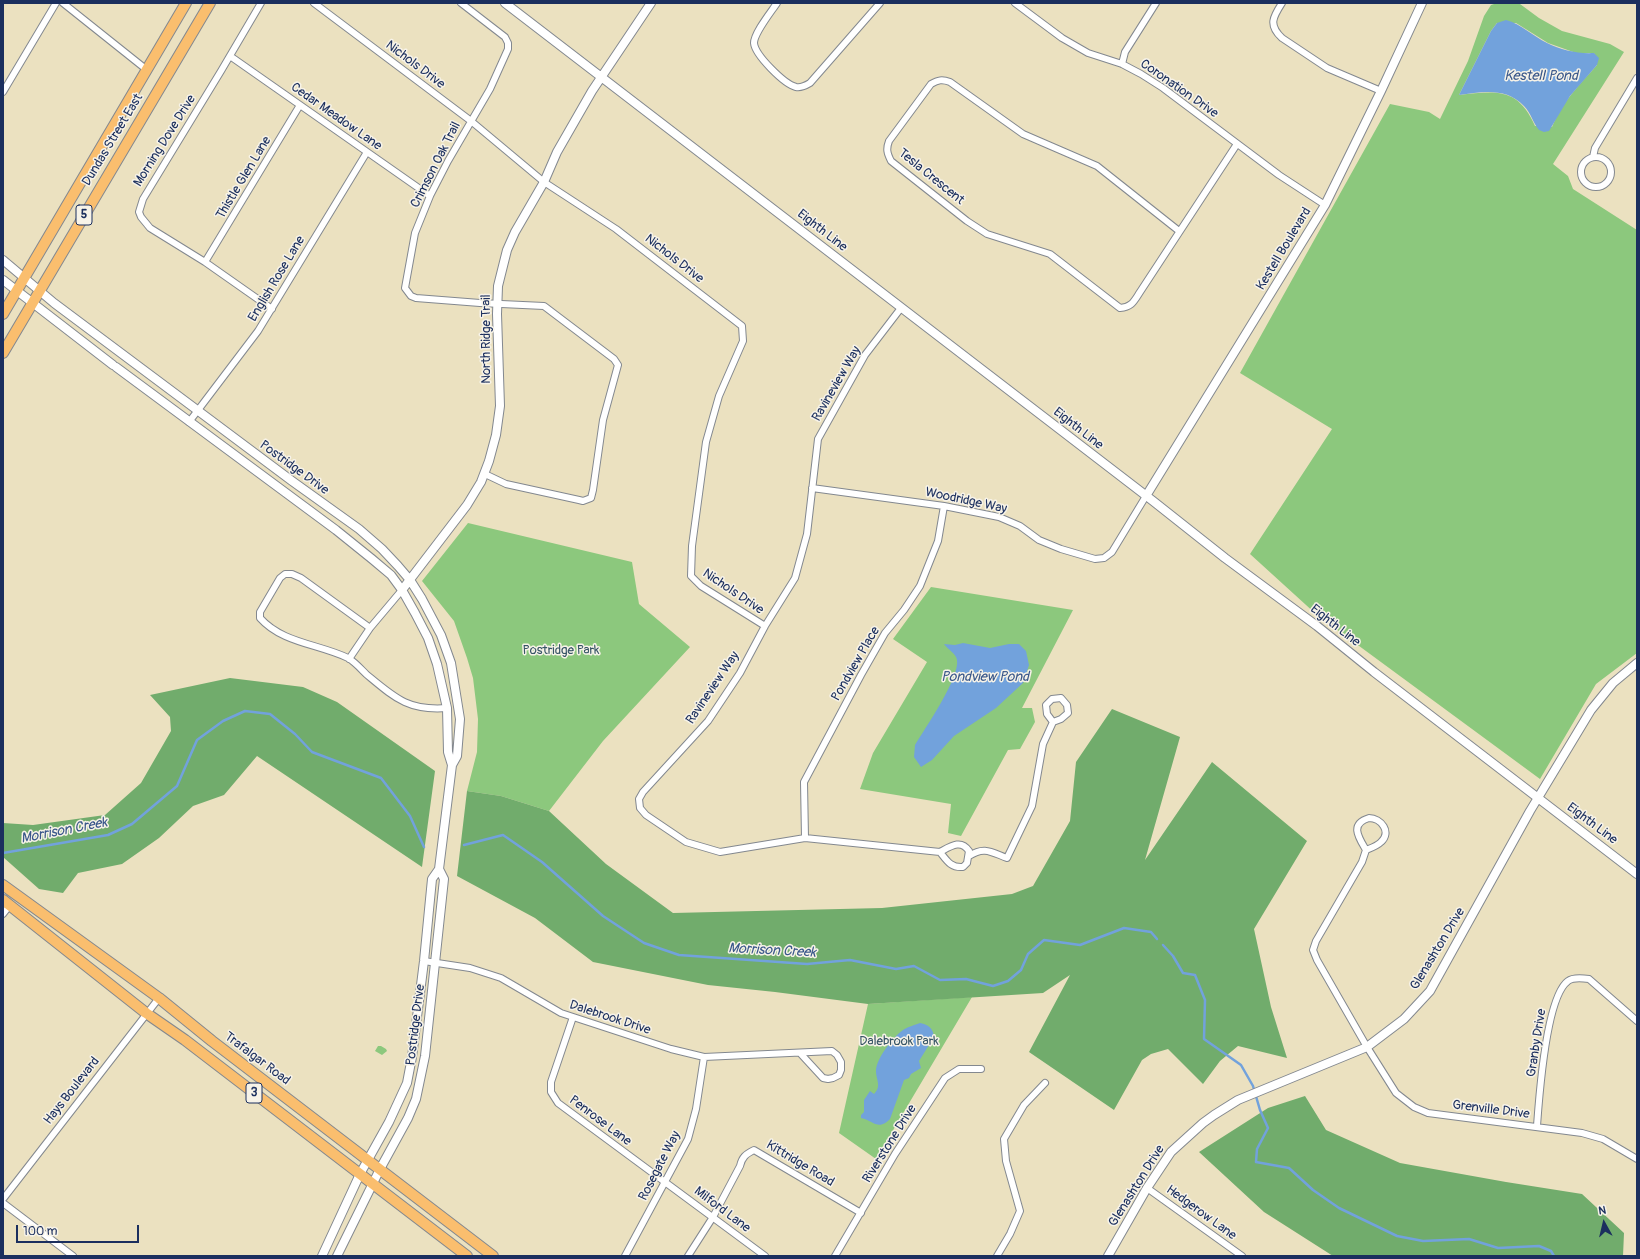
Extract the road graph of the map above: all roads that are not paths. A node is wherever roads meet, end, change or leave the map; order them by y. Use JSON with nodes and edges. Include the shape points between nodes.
{"nodes":[{"id":1,"x":56,"y":3,"type":"edge"},
{"id":2,"x":63,"y":3,"type":"edge"},
{"id":3,"x":186,"y":3,"type":"edge"},
{"id":4,"x":210,"y":3,"type":"edge"},
{"id":5,"x":261,"y":3,"type":"edge"},
{"id":6,"x":314,"y":3,"type":"edge"},
{"id":7,"x":461,"y":3,"type":"edge"},
{"id":8,"x":505,"y":3,"type":"edge"},
{"id":9,"x":651,"y":3,"type":"edge"},
{"id":10,"x":778,"y":3,"type":"edge"},
{"id":11,"x":880,"y":3,"type":"edge"},
{"id":12,"x":1015,"y":3,"type":"edge"},
{"id":13,"x":1156,"y":3,"type":"edge"},
{"id":14,"x":1282,"y":3,"type":"edge"},
{"id":15,"x":1422,"y":3,"type":"edge"},
{"id":16,"x":230,"y":56,"type":"junction"},
{"id":17,"x":1122,"y":64,"type":"junction"},
{"id":18,"x":147,"y":70,"type":"junction"},
{"id":19,"x":602,"y":76,"type":"junction"},
{"id":20,"x":1637,"y":78,"type":"edge"},
{"id":21,"x":1381,"y":91,"type":"junction"},
{"id":22,"x":3,"y":92,"type":"edge"},
{"id":23,"x":300,"y":105,"type":"junction"},
{"id":24,"x":471,"y":121,"type":"junction"},
{"id":25,"x":1237,"y":144,"type":"junction"},
{"id":26,"x":367,"y":152,"type":"junction"},
{"id":27,"x":1593,"y":157,"type":"junction"},
{"id":28,"x":544,"y":182,"type":"junction"},
{"id":29,"x":430,"y":196,"type":"junction"},
{"id":30,"x":1325,"y":205,"type":"junction"},
{"id":31,"x":1179,"y":231,"type":"junction"},
{"id":32,"x":3,"y":260,"type":"edge"},
{"id":33,"x":205,"y":262,"type":"junction"},
{"id":34,"x":24,"y":278,"type":"junction"},
{"id":35,"x":3,"y":280,"type":"edge"},
{"id":36,"x":17,"y":290,"type":"junction"},
{"id":37,"x":39,"y":291,"type":"junction"},
{"id":38,"x":32,"y":303,"type":"junction"},
{"id":39,"x":497,"y":304,"type":"junction"},
{"id":40,"x":901,"y":308,"type":"junction"},
{"id":41,"x":272,"y":309,"type":"junction"},
{"id":42,"x":3,"y":314,"type":"edge"},
{"id":43,"x":3,"y":352,"type":"edge"},
{"id":44,"x":198,"y":411,"type":"junction"},
{"id":45,"x":189,"y":422,"type":"junction"},
{"id":46,"x":485,"y":474,"type":"junction"},
{"id":47,"x":812,"y":488,"type":"junction"},
{"id":48,"x":1146,"y":496,"type":"junction"},
{"id":49,"x":944,"y":506,"type":"junction"},
{"id":50,"x":410,"y":580,"type":"junction"},
{"id":51,"x":402,"y":590,"type":"junction"},
{"id":52,"x":765,"y":626,"type":"junction"},
{"id":53,"x":370,"y":628,"type":"junction"},
{"id":54,"x":349,"y":659,"type":"junction"},
{"id":55,"x":1637,"y":663,"type":"edge"},
{"id":56,"x":447,"y":708,"type":"junction"},
{"id":57,"x":1053,"y":722,"type":"dead end"},
{"id":58,"x":452,"y":765,"type":"junction"},
{"id":59,"x":1537,"y":798,"type":"junction"},
{"id":60,"x":805,"y":838,"type":"junction"},
{"id":61,"x":1366,"y":850,"type":"junction"},
{"id":62,"x":940,"y":852,"type":"junction"},
{"id":63,"x":969,"y":856,"type":"junction"},
{"id":64,"x":438,"y":869,"type":"junction"},
{"id":65,"x":1637,"y":874,"type":"edge"},
{"id":66,"x":3,"y":885,"type":"edge"},
{"id":67,"x":6,"y":903,"type":"edge"},
{"id":68,"x":3,"y":914,"type":"edge"},
{"id":69,"x":424,"y":961,"type":"junction"},
{"id":70,"x":435,"y":963,"type":"junction"},
{"id":71,"x":159,"y":998,"type":"junction"},
{"id":72,"x":146,"y":1013,"type":"junction"},
{"id":73,"x":573,"y":1017,"type":"junction"},
{"id":74,"x":1637,"y":1021,"type":"edge"},
{"id":75,"x":1367,"y":1048,"type":"junction"},
{"id":76,"x":800,"y":1053,"type":"junction"},
{"id":77,"x":704,"y":1057,"type":"junction"},
{"id":78,"x":981,"y":1069,"type":"dead end"},
{"id":79,"x":1044,"y":1083,"type":"dead end"},
{"id":80,"x":1536,"y":1126,"type":"junction"},
{"id":81,"x":1637,"y":1159,"type":"edge"},
{"id":82,"x":364,"y":1167,"type":"junction"},
{"id":83,"x":376,"y":1177,"type":"junction"},
{"id":84,"x":665,"y":1181,"type":"junction"},
{"id":85,"x":1147,"y":1188,"type":"junction"},
{"id":86,"x":3,"y":1199,"type":"edge"},
{"id":87,"x":3,"y":1203,"type":"edge"},
{"id":88,"x":861,"y":1213,"type":"junction"},
{"id":89,"x":713,"y":1217,"type":"junction"},
{"id":90,"x":73,"y":1256,"type":"edge"},
{"id":91,"x":322,"y":1256,"type":"edge"},
{"id":92,"x":337,"y":1256,"type":"edge"},
{"id":93,"x":467,"y":1256,"type":"edge"},
{"id":94,"x":493,"y":1256,"type":"edge"},
{"id":95,"x":625,"y":1256,"type":"edge"},
{"id":96,"x":688,"y":1256,"type":"edge"},
{"id":97,"x":765,"y":1256,"type":"edge"},
{"id":98,"x":836,"y":1256,"type":"edge"},
{"id":99,"x":996,"y":1256,"type":"edge"},
{"id":100,"x":1108,"y":1256,"type":"edge"},
{"id":101,"x":1242,"y":1256,"type":"edge"}],
"edges":[{"from":1,"to":22,"type":"street"},
{"from":2,"to":18,"type":"street"},
{"from":3,"to":18,"type":"main road","name":"Dundas Street East","number":"5"},
{"from":4,"to":37,"type":"main road","name":"Dundas Street East","number":"5"},
{"from":5,"to":16,"type":"street","name":"Morning Dove Drive"},
{"from":6,"to":24,"type":"street","name":"Nichols Drive"},
{"from":7,"to":24,"type":"street","via":[[505,37],[509,46],[490,89]]},
{"from":8,"to":19,"type":"street","name":"Eighth Line"},
{"from":9,"to":19,"type":"street","name":"North Ridge Trail"},
{"from":10,"to":11,"type":"street","via":[[754,42],[756,50],[768,65],[797,87],[810,83]]},
{"from":12,"to":17,"type":"street","name":"Coronation Drive","via":[[1062,38],[1088,53]]},
{"from":13,"to":17,"type":"street","via":[[1125,52]]},
{"from":14,"to":21,"type":"street","via":[[1273,21],[1275,32],[1327,68]]},
{"from":15,"to":21,"type":"street","name":"Kestell Boulevard"},
{"from":16,"to":23,"type":"street","name":"Cedar Meadow Lane"},
{"from":16,"to":33,"type":"street","name":"Morning Dove Drive","via":[[143,199],[139,212],[150,228]]},
{"from":17,"to":25,"type":"street","name":"Coronation Drive","via":[[1163,88]]},
{"from":18,"to":34,"type":"main road","name":"Dundas Street East","number":"5"},
{"from":19,"to":28,"type":"street","name":"North Ridge Trail","via":[[557,153]]},
{"from":19,"to":40,"type":"street","name":"Eighth Line"},
{"from":20,"to":27,"type":"street","via":[[1595,148]]},
{"from":21,"to":30,"type":"street","name":"Kestell Boulevard"},
{"from":23,"to":26,"type":"street","name":"Cedar Meadow Lane"},
{"from":23,"to":33,"type":"street","name":"Thistle Glen Lane"},
{"from":24,"to":28,"type":"street","name":"Nichols Drive"},
{"from":24,"to":29,"type":"street","name":"Crimson Oak Trail"},
{"from":25,"to":30,"type":"street","name":"Coronation Drive"},
{"from":25,"to":31,"type":"street","name":"Tesla Crescent"},
{"from":26,"to":29,"type":"street","name":"Cedar Meadow Lane"},
{"from":26,"to":41,"type":"street","name":"English Rose Lane"},
{"from":27,"to":27,"type":"street","via":[[1603,158],[1611,170],[1609,180],[1595,187],[1586,182],[1581,173],[1584,164]]},
{"from":28,"to":39,"type":"street","name":"North Ridge Trail","via":[[507,250],[498,286]]},
{"from":28,"to":52,"type":"street","name":"Nichols Drive","via":[[616,229],[742,326],[743,341],[719,396],[706,442],[692,546],[691,576],[701,586]]},
{"from":29,"to":39,"type":"street","name":"Crimson Oak Trail","via":[[416,233],[405,283],[407,292],[416,298]]},
{"from":30,"to":48,"type":"street","name":"Kestell Boulevard"},
{"from":31,"to":31,"type":"street","name":"Tesla Crescent","via":[[1097,166],[1023,134],[944,80],[931,84],[886,147],[891,161],[967,221],[987,234],[1050,254],[1120,308],[1127,308],[1132,304]]},
{"from":32,"to":34,"type":"street","name":"Postridge Drive"},
{"from":33,"to":41,"type":"street","name":"Morning Dove Drive"},
{"from":34,"to":36,"type":"main road","name":"Dundas Street East","number":"5"},
{"from":34,"to":37,"type":"street","name":"Postridge Drive"},
{"from":35,"to":36,"type":"street","name":"Postridge Drive"},
{"from":36,"to":38,"type":"street","name":"Postridge Drive"},
{"from":36,"to":42,"type":"main road","name":"Dundas Street East","number":"5"},
{"from":37,"to":38,"type":"main road","name":"Dundas Street East","number":"5"},
{"from":37,"to":44,"type":"street","name":"Postridge Drive"},
{"from":38,"to":43,"type":"main road","name":"Dundas Street East","number":"5"},
{"from":38,"to":45,"type":"street","name":"Postridge Drive"},
{"from":39,"to":46,"type":"street","name":"North Ridge Trail","via":[[499,413]]},
{"from":39,"to":46,"type":"street","name":"Crimson Oak Trail","via":[[546,307],[614,359],[618,368],[603,420],[591,498],[583,501],[506,484]]},
{"from":40,"to":47,"type":"street","name":"Ravineview Way","via":[[865,355],[818,439]]},
{"from":40,"to":48,"type":"street","name":"Eighth Line"},
{"from":41,"to":44,"type":"street","name":"English Rose Lane"},
{"from":44,"to":45,"type":"street","name":"English Rose Lane"},
{"from":44,"to":50,"type":"street","name":"Postridge Drive","via":[[359,529],[382,549]]},
{"from":45,"to":51,"type":"street","name":"Postridge Drive","via":[[372,558],[391,575]]},
{"from":46,"to":50,"type":"street","name":"North Ridge Trail","via":[[468,505]]},
{"from":47,"to":49,"type":"street","name":"Woodridge Way"},
{"from":47,"to":52,"type":"street","name":"Ravineview Way","via":[[806,534],[795,578]]},
{"from":48,"to":49,"type":"street","name":"Woodridge Way","via":[[1112,552],[1104,558],[1095,559],[1039,540],[1020,526],[999,518]]},
{"from":48,"to":59,"type":"street","name":"Eighth Line"},
{"from":49,"to":60,"type":"street","name":"Pondview Place","via":[[938,541],[920,586],[885,634],[804,782]]},
{"from":50,"to":51,"type":"street","name":"North Ridge Trail"},
{"from":50,"to":58,"type":"street","name":"Postridge Drive","via":[[441,635],[452,663],[460,719],[457,756]]},
{"from":51,"to":53,"type":"street"},
{"from":51,"to":56,"type":"street","name":"Postridge Drive","via":[[428,638]]},
{"from":52,"to":60,"type":"street","name":"Ravineview Way","via":[[740,673],[708,721],[643,792],[639,799],[640,808],[646,815],[686,842],[720,852]]},
{"from":53,"to":54,"type":"street"},
{"from":53,"to":54,"type":"street","via":[[301,578],[285,574],[280,578],[260,612],[260,618],[268,627],[280,634]]},
{"from":54,"to":56,"type":"street","via":[[394,698],[414,706]]},
{"from":55,"to":59,"type":"street","name":"Glenashton Drive","via":[[1613,683],[1591,710]]},
{"from":56,"to":58,"type":"street","name":"Postridge Drive","via":[[448,752]]},
{"from":57,"to":63,"type":"street","via":[[1043,744],[1032,806],[1007,858],[984,850],[976,851]]},
{"from":58,"to":64,"type":"street","name":"Postridge Drive"},
{"from":59,"to":65,"type":"street","name":"Eighth Line"},
{"from":59,"to":75,"type":"street","name":"Glenashton Drive","via":[[1430,991],[1404,1019]]},
{"from":60,"to":62,"type":"street","name":"Ravineview Way"},
{"from":61,"to":61,"type":"street","via":[[1380,843],[1385,835],[1382,822],[1374,818],[1364,819],[1358,826],[1357,836]]},
{"from":61,"to":75,"type":"street","name":"Grenville Drive","via":[[1362,862],[1316,941],[1314,950],[1317,960]]},
{"from":62,"to":63,"type":"street","via":[[954,844],[961,844],[966,846]]},
{"from":62,"to":63,"type":"street","via":[[950,865],[957,868],[963,867]]},
{"from":64,"to":69,"type":"street","name":"Postridge Drive","via":[[432,879]]},
{"from":64,"to":70,"type":"street","name":"Postridge Drive","via":[[444,879]]},
{"from":66,"to":71,"type":"main road","name":"Trafalgar Road","number":"3"},
{"from":67,"to":68,"type":"street"},
{"from":67,"to":72,"type":"main road","name":"Trafalgar Road","number":"3"},
{"from":69,"to":70,"type":"street","name":"Dalebrook Drive"},
{"from":69,"to":82,"type":"street","name":"Postridge Drive","via":[[408,1076],[398,1102]]},
{"from":70,"to":73,"type":"street","name":"Dalebrook Drive","via":[[470,968],[501,978],[561,1013]]},
{"from":70,"to":83,"type":"street","name":"Postridge Drive","via":[[420,1081],[408,1118]]},
{"from":71,"to":72,"type":"street","name":"Hays Boulevard"},
{"from":71,"to":82,"type":"main road","name":"Trafalgar Road","number":"3"},
{"from":72,"to":82,"type":"main road","name":"Trafalgar Road","number":"3"},
{"from":72,"to":86,"type":"street","name":"Hays Boulevard"},
{"from":73,"to":77,"type":"street","name":"Dalebrook Drive"},
{"from":73,"to":84,"type":"street","name":"Penrose Lane","via":[[550,1082],[551,1092],[558,1103]]},
{"from":74,"to":80,"type":"street","name":"Granby Drive","via":[[1588,979],[1568,981],[1556,998],[1547,1033]]},
{"from":75,"to":80,"type":"street","name":"Grenville Drive","via":[[1396,1093],[1414,1107],[1428,1113]]},
{"from":75,"to":85,"type":"street","name":"Glenashton Drive","via":[[1238,1100],[1214,1115],[1171,1152]]},
{"from":76,"to":76,"type":"street","name":"Dalebrook Drive","via":[[822,1078],[828,1080],[839,1075],[841,1062],[832,1051]]},
{"from":76,"to":77,"type":"street","name":"Dalebrook Drive"},
{"from":77,"to":84,"type":"street","name":"Rosegate Way","via":[[696,1109],[688,1139]]},
{"from":78,"to":88,"type":"street","name":"Riverstone Drive","via":[[960,1069],[945,1078],[895,1154]]},
{"from":79,"to":99,"type":"street","via":[[1024,1105],[1004,1139],[1006,1161],[1020,1211]]},
{"from":80,"to":81,"type":"street","name":"Grenville Drive","via":[[1582,1132],[1603,1139]]},
{"from":82,"to":83,"type":"main road","name":"Trafalgar Road","number":"3"},
{"from":82,"to":83,"type":"main road","name":"Trafalgar Road","number":"3"},
{"from":82,"to":91,"type":"street","name":"Postridge Drive"},
{"from":83,"to":92,"type":"street","name":"Postridge Drive"},
{"from":83,"to":93,"type":"main road","name":"Trafalgar Road","number":"3"},
{"from":83,"to":94,"type":"main road","name":"Trafalgar Road","number":"3"},
{"from":84,"to":89,"type":"street","name":"Milford Lane"},
{"from":84,"to":95,"type":"street","name":"Rosegate Way"},
{"from":85,"to":100,"type":"street","name":"Glenashton Drive"},
{"from":85,"to":101,"type":"street","name":"Hedgerow Lane"},
{"from":87,"to":90,"type":"street"},
{"from":88,"to":89,"type":"street","name":"Kittridge Road","via":[[754,1150],[747,1153],[742,1160]]},
{"from":88,"to":98,"type":"street","name":"Riverstone Drive"},
{"from":89,"to":96,"type":"street","name":"Kittridge Road"},
{"from":89,"to":97,"type":"street","name":"Milford Lane"}]}
